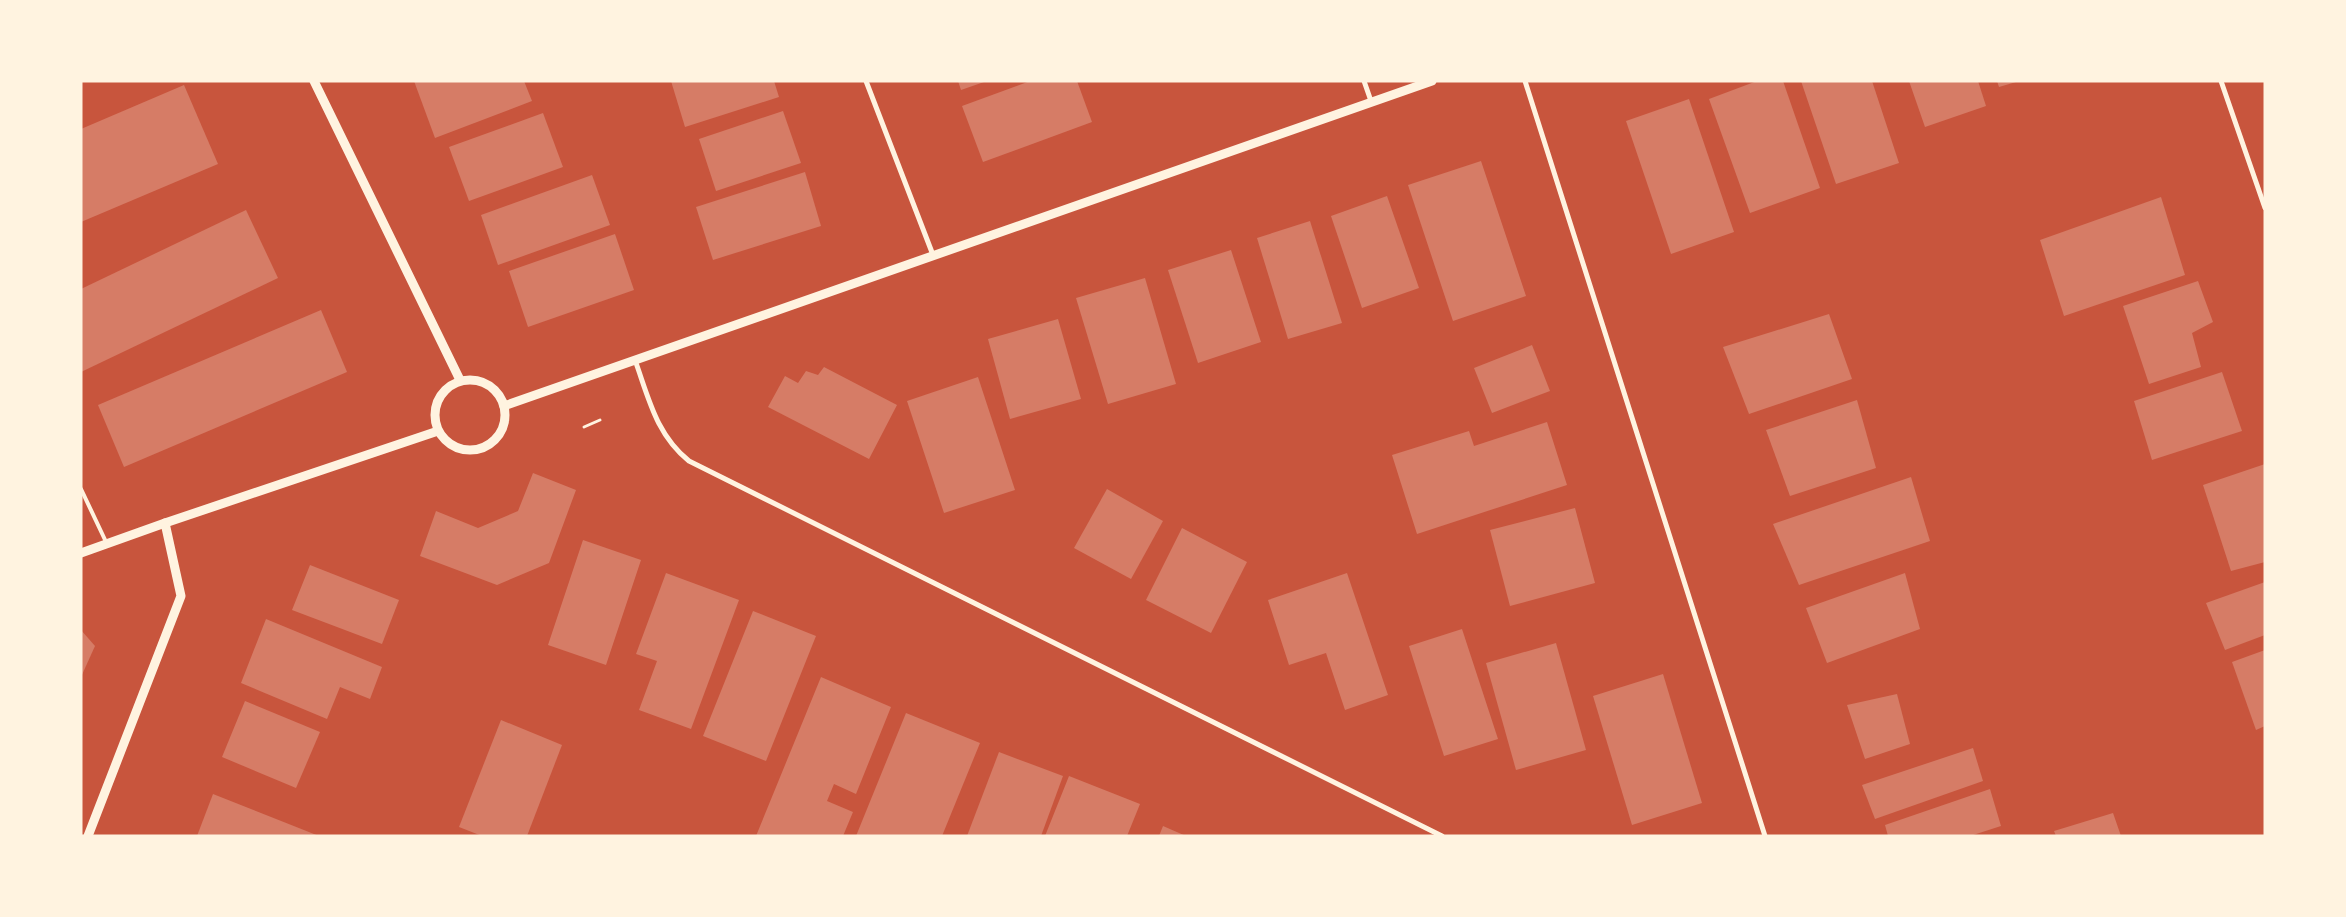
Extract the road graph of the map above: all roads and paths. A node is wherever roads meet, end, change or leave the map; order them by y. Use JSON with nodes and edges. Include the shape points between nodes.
{"nodes":[{"id":1,"x":314,"y":81,"type":"edge"},
{"id":2,"x":866,"y":81,"type":"edge"},
{"id":3,"x":1364,"y":81,"type":"edge"},
{"id":4,"x":1432,"y":81,"type":"edge"},
{"id":5,"x":1525,"y":81,"type":"edge"},
{"id":6,"x":2221,"y":81,"type":"edge"},
{"id":7,"x":1370,"y":101,"type":"junction"},
{"id":8,"x":2265,"y":208,"type":"edge"},
{"id":9,"x":933,"y":255,"type":"junction"},
{"id":10,"x":635,"y":360,"type":"junction"},
{"id":11,"x":460,"y":380,"type":"junction"},
{"id":12,"x":504,"y":406,"type":"junction"},
{"id":13,"x":600,"y":420,"type":"dead end"},
{"id":14,"x":584,"y":427,"type":"dead end"},
{"id":15,"x":438,"y":431,"type":"junction"},
{"id":16,"x":81,"y":489,"type":"edge"},
{"id":17,"x":165,"y":523,"type":"junction"},
{"id":18,"x":107,"y":544,"type":"junction"},
{"id":19,"x":81,"y":553,"type":"edge"},
{"id":20,"x":88,"y":836,"type":"edge"},
{"id":21,"x":1442,"y":836,"type":"edge"},
{"id":22,"x":1765,"y":836,"type":"edge"}],
"edges":[{"from":1,"to":11,"type":"street"},
{"from":2,"to":9,"type":"street"},
{"from":3,"to":7,"type":"street"},
{"from":4,"to":7,"type":"street"},
{"from":5,"to":22,"type":"street"},
{"from":6,"to":8,"type":"street"},
{"from":7,"to":9,"type":"street"},
{"from":9,"to":10,"type":"street"},
{"from":10,"to":12,"type":"street"},
{"from":10,"to":21,"type":"street","via":[[658,425],[673,448],[689,461]]},
{"from":11,"to":12,"type":"street","via":[[481,382],[491,387]]},
{"from":11,"to":15,"type":"street","via":[[443,393],[438,402],[435,411]]},
{"from":12,"to":15,"type":"street","via":[[502,428],[488,445],[466,450],[455,447]]},
{"from":13,"to":14,"type":"path"},
{"from":15,"to":17,"type":"street"},
{"from":16,"to":18,"type":"lane"},
{"from":17,"to":18,"type":"street"},
{"from":17,"to":20,"type":"street","via":[[181,596]]},
{"from":18,"to":19,"type":"street"}]}
